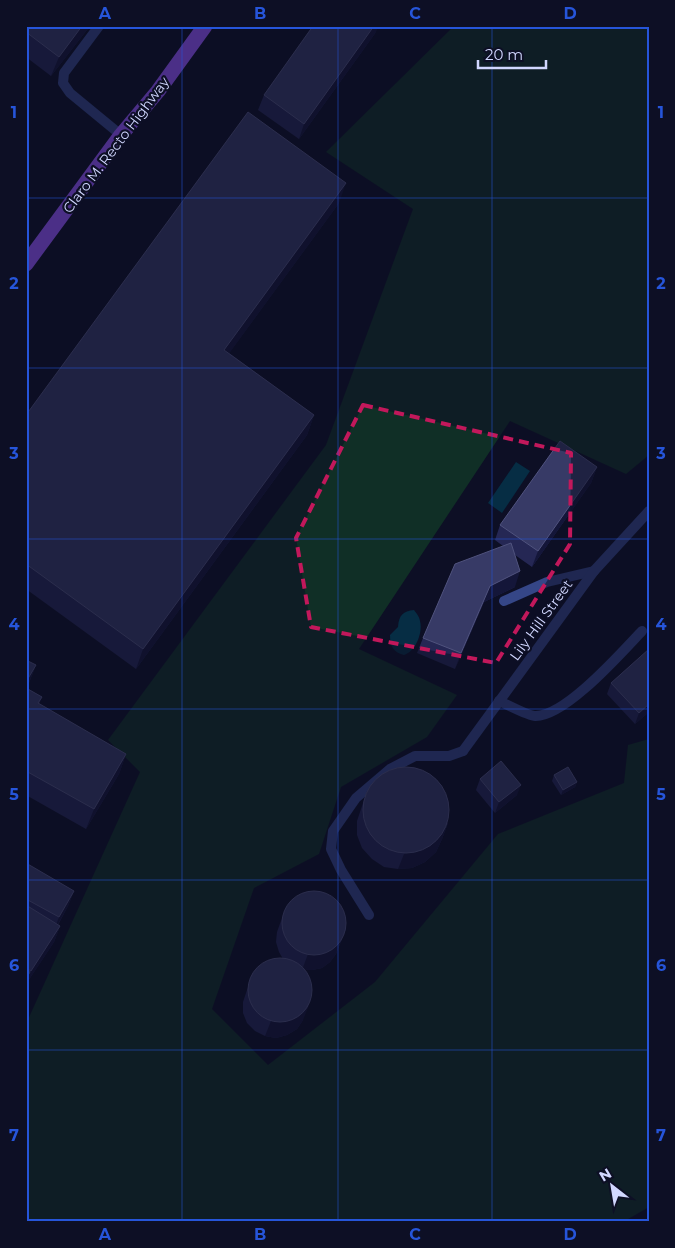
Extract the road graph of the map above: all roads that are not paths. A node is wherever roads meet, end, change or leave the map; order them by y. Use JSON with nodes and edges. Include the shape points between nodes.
{"nodes":[{"id":1,"x":99,"y":26,"type":"edge"},
{"id":2,"x":205,"y":26,"type":"edge"},
{"id":3,"x":121,"y":135,"type":"junction"},
{"id":4,"x":26,"y":264,"type":"edge"},
{"id":5,"x":649,"y":511,"type":"edge"},
{"id":6,"x":594,"y":571,"type":"junction"},
{"id":7,"x":504,"y":601,"type":"dead end"},
{"id":8,"x":642,"y":631,"type":"dead end"},
{"id":9,"x":499,"y":701,"type":"junction"},
{"id":10,"x":369,"y":915,"type":"dead end"}],
"edges":[{"from":1,"to":3,"type":"street","via":[[64,73],[63,83],[70,93]]},
{"from":2,"to":3,"type":"main road","name":"Claro M. Recto Highway"},
{"from":3,"to":4,"type":"main road","name":"Claro M. Recto Highway"},
{"from":5,"to":6,"type":"street","name":"Lily Hill Street"},
{"from":6,"to":7,"type":"street","via":[[547,582]]},
{"from":6,"to":9,"type":"street","name":"Lily Hill Street"},
{"from":8,"to":9,"type":"street","via":[[591,684],[554,711],[534,716]]},
{"from":9,"to":10,"type":"street","name":"Lily Hill Street","via":[[463,751],[449,756],[415,756],[390,769],[356,798],[333,831],[331,849]]}]}
